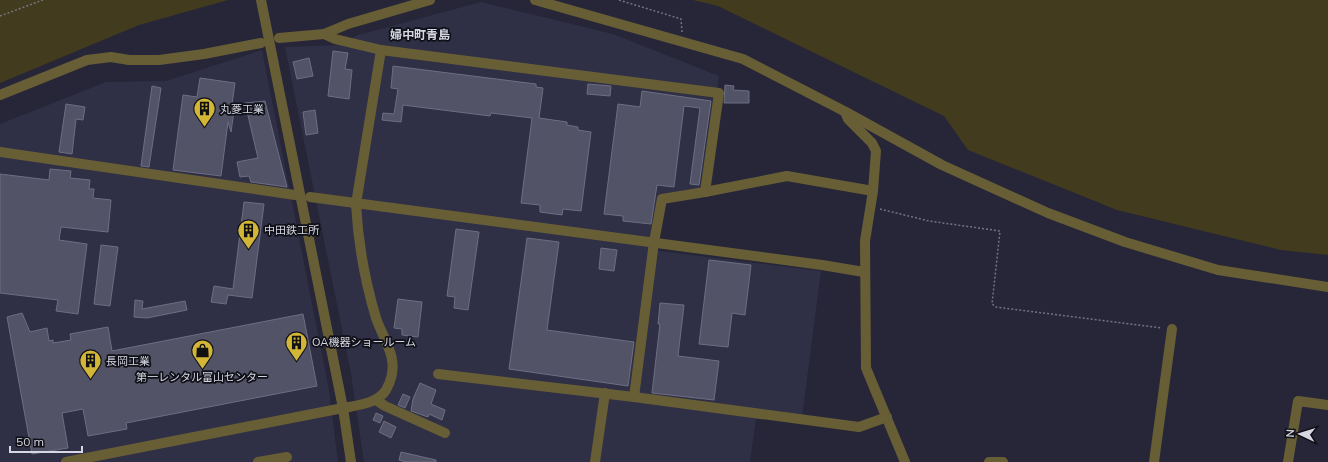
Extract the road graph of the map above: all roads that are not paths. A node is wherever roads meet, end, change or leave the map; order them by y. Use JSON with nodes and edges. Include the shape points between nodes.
{"nodes":[{"id":1,"x":430,"y":0,"type":"edge"},
{"id":2,"x":535,"y":0,"type":"edge"},
{"id":3,"x":261,"y":2,"type":"edge"},
{"id":4,"x":324,"y":34,"type":"junction"},
{"id":5,"x":279,"y":38,"type":"dead end"},
{"id":6,"x":261,"y":43,"type":"dead end"},
{"id":7,"x":381,"y":50,"type":"junction"},
{"id":8,"x":0,"y":95,"type":"edge"},
{"id":9,"x":844,"y":111,"type":"junction"},
{"id":10,"x":0,"y":152,"type":"edge"},
{"id":11,"x":873,"y":191,"type":"junction"},
{"id":12,"x":705,"y":192,"type":"junction"},
{"id":13,"x":294,"y":194,"type":"dead end"},
{"id":14,"x":310,"y":197,"type":"dead end"},
{"id":15,"x":356,"y":204,"type":"junction"},
{"id":16,"x":654,"y":242,"type":"junction"},
{"id":17,"x":864,"y":272,"type":"junction"},
{"id":18,"x":1328,"y":287,"type":"edge"},
{"id":19,"x":1172,"y":329,"type":"road end"},
{"id":20,"x":438,"y":374,"type":"dead end"},
{"id":21,"x":605,"y":393,"type":"junction"},
{"id":22,"x":634,"y":397,"type":"junction"},
{"id":23,"x":376,"y":400,"type":"junction"},
{"id":24,"x":1328,"y":405,"type":"edge"},
{"id":25,"x":343,"y":408,"type":"junction"},
{"id":26,"x":887,"y":417,"type":"junction"},
{"id":27,"x":446,"y":433,"type":"dead end"},
{"id":28,"x":287,"y":457,"type":"dead end"},
{"id":29,"x":98,"y":459,"type":"edge"},
{"id":30,"x":66,"y":462,"type":"edge"},
{"id":31,"x":258,"y":462,"type":"edge"},
{"id":32,"x":351,"y":462,"type":"edge"},
{"id":33,"x":595,"y":462,"type":"edge"},
{"id":34,"x":905,"y":462,"type":"edge"},
{"id":35,"x":989,"y":462,"type":"edge"},
{"id":36,"x":1003,"y":462,"type":"edge"},
{"id":37,"x":1154,"y":462,"type":"edge"},
{"id":38,"x":1288,"y":462,"type":"edge"}],
"edges":[{"from":1,"to":4,"type":"street","via":[[348,24]]},
{"from":2,"to":9,"type":"street","via":[[743,59]]},
{"from":3,"to":25,"type":"street"},
{"from":4,"to":5,"type":"street"},
{"from":4,"to":7,"type":"street"},
{"from":6,"to":8,"type":"street","via":[[159,60],[111,57],[88,60]]},
{"from":7,"to":12,"type":"street","via":[[719,93]]},
{"from":7,"to":15,"type":"street"},
{"from":9,"to":11,"type":"street","via":[[876,151]]},
{"from":9,"to":18,"type":"street","via":[[942,165],[1048,213],[1125,242],[1218,270]]},
{"from":10,"to":13,"type":"street"},
{"from":11,"to":12,"type":"street","via":[[787,176]]},
{"from":11,"to":17,"type":"street","via":[[865,241]]},
{"from":12,"to":16,"type":"street","via":[[662,199]]},
{"from":14,"to":15,"type":"street"},
{"from":15,"to":16,"type":"street"},
{"from":15,"to":23,"type":"street","via":[[366,285],[392,360],[390,382]]},
{"from":16,"to":17,"type":"street"},
{"from":16,"to":22,"type":"street"},
{"from":17,"to":26,"type":"street","via":[[866,368]]},
{"from":19,"to":37,"type":"street"},
{"from":20,"to":21,"type":"street"},
{"from":21,"to":22,"type":"street"},
{"from":21,"to":33,"type":"street"},
{"from":22,"to":26,"type":"street","via":[[859,427]]},
{"from":23,"to":25,"type":"street"},
{"from":23,"to":27,"type":"street"},
{"from":24,"to":38,"type":"street","via":[[1298,401]]},
{"from":25,"to":29,"type":"street"},
{"from":25,"to":32,"type":"street"},
{"from":26,"to":34,"type":"street"},
{"from":28,"to":31,"type":"street"},
{"from":29,"to":30,"type":"street"},
{"from":35,"to":36,"type":"street"}]}
